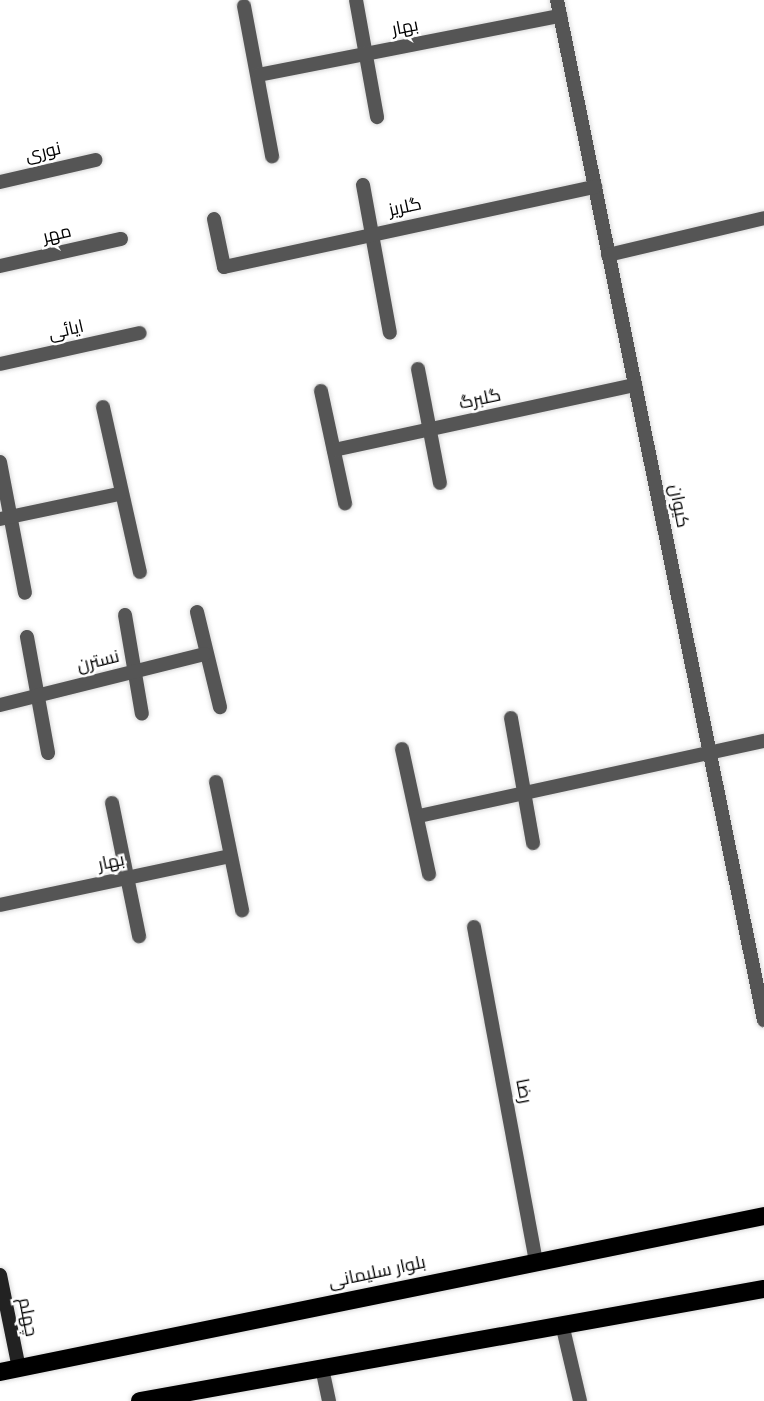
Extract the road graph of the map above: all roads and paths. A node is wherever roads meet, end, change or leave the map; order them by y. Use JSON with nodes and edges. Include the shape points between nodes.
{"nodes":[{"id":1,"x":356,"y":0,"type":"edge"},
{"id":2,"x":557,"y":0,"type":"edge"},
{"id":3,"x":244,"y":6,"type":"dead end"},
{"id":4,"x":560,"y":16,"type":"junction"},
{"id":5,"x":367,"y":54,"type":"junction"},
{"id":6,"x":258,"y":75,"type":"junction"},
{"id":7,"x":377,"y":117,"type":"dead end"},
{"id":8,"x":272,"y":156,"type":"dead end"},
{"id":9,"x":95,"y":160,"type":"dead end"},
{"id":10,"x":0,"y":182,"type":"edge"},
{"id":11,"x":363,"y":186,"type":"dead end"},
{"id":12,"x":594,"y":187,"type":"junction"},
{"id":13,"x":764,"y":218,"type":"edge"},
{"id":14,"x":214,"y":219,"type":"dead end"},
{"id":15,"x":370,"y":234,"type":"junction"},
{"id":16,"x":121,"y":239,"type":"dead end"},
{"id":17,"x":608,"y":255,"type":"junction"},
{"id":18,"x":0,"y":266,"type":"edge"},
{"id":19,"x":140,"y":333,"type":"dead end"},
{"id":20,"x":390,"y":333,"type":"dead end"},
{"id":21,"x":0,"y":364,"type":"edge"},
{"id":22,"x":418,"y":369,"type":"dead end"},
{"id":23,"x":635,"y":385,"type":"junction"},
{"id":24,"x":321,"y":391,"type":"dead end"},
{"id":25,"x":103,"y":407,"type":"dead end"},
{"id":26,"x":429,"y":429,"type":"junction"},
{"id":27,"x":334,"y":450,"type":"junction"},
{"id":28,"x":0,"y":462,"type":"edge"},
{"id":29,"x":440,"y":483,"type":"dead end"},
{"id":30,"x":119,"y":494,"type":"junction"},
{"id":31,"x":345,"y":503,"type":"dead end"},
{"id":32,"x":5,"y":518,"type":"edge"},
{"id":33,"x":140,"y":572,"type":"dead end"},
{"id":34,"x":25,"y":593,"type":"dead end"},
{"id":35,"x":197,"y":612,"type":"dead end"},
{"id":36,"x":125,"y":615,"type":"dead end"},
{"id":37,"x":27,"y":637,"type":"dead end"},
{"id":38,"x":205,"y":654,"type":"junction"},
{"id":39,"x":136,"y":671,"type":"junction"},
{"id":40,"x":39,"y":696,"type":"junction"},
{"id":41,"x":0,"y":705,"type":"edge"},
{"id":42,"x":220,"y":707,"type":"dead end"},
{"id":43,"x":142,"y":714,"type":"dead end"},
{"id":44,"x":511,"y":718,"type":"dead end"},
{"id":45,"x":764,"y":741,"type":"edge"},
{"id":46,"x":402,"y":750,"type":"dead end"},
{"id":47,"x":709,"y":751,"type":"junction"},
{"id":48,"x":48,"y":753,"type":"dead end"},
{"id":49,"x":216,"y":782,"type":"dead end"},
{"id":50,"x":525,"y":795,"type":"junction"},
{"id":51,"x":112,"y":803,"type":"dead end"},
{"id":52,"x":419,"y":816,"type":"junction"},
{"id":53,"x":533,"y":843,"type":"dead end"},
{"id":54,"x":230,"y":856,"type":"junction"},
{"id":55,"x":429,"y":874,"type":"dead end"},
{"id":56,"x":129,"y":878,"type":"junction"},
{"id":57,"x":0,"y":905,"type":"edge"},
{"id":58,"x":242,"y":910,"type":"dead end"},
{"id":59,"x":474,"y":928,"type":"dead end"},
{"id":60,"x":139,"y":936,"type":"dead end"},
{"id":61,"x":764,"y":1020,"type":"edge"},
{"id":62,"x":764,"y":1216,"type":"edge"},
{"id":63,"x":536,"y":1262,"type":"junction"},
{"id":64,"x":0,"y":1275,"type":"edge"},
{"id":65,"x":764,"y":1289,"type":"edge"},
{"id":66,"x":562,"y":1324,"type":"junction"},
{"id":67,"x":19,"y":1368,"type":"junction"},
{"id":68,"x":323,"y":1368,"type":"junction"},
{"id":69,"x":0,"y":1372,"type":"edge"},
{"id":70,"x":140,"y":1401,"type":"edge"},
{"id":71,"x":329,"y":1401,"type":"edge"},
{"id":72,"x":580,"y":1401,"type":"edge"}],
"edges":[{"from":1,"to":5,"type":"street"},
{"from":2,"to":4,"type":"street","name":"کیوان"},
{"from":3,"to":6,"type":"street"},
{"from":4,"to":5,"type":"street","name":"بهار"},
{"from":4,"to":12,"type":"street","name":"کیوان"},
{"from":5,"to":6,"type":"street","name":"بهار"},
{"from":5,"to":7,"type":"street"},
{"from":6,"to":8,"type":"street"},
{"from":9,"to":10,"type":"street","name":"نوری"},
{"from":11,"to":15,"type":"street"},
{"from":12,"to":15,"type":"street","name":"گلریز"},
{"from":12,"to":17,"type":"street","name":"کیوان"},
{"from":13,"to":17,"type":"street"},
{"from":14,"to":15,"type":"street","name":"گلریز","via":[[224,267]]},
{"from":15,"to":20,"type":"street"},
{"from":16,"to":18,"type":"street","name":"مهر"},
{"from":17,"to":23,"type":"street","name":"کیوان"},
{"from":19,"to":21,"type":"street","name":"ایائی"},
{"from":22,"to":26,"type":"street"},
{"from":23,"to":26,"type":"street","name":"گلبرگ"},
{"from":23,"to":47,"type":"street","name":"کیوان"},
{"from":24,"to":27,"type":"street"},
{"from":25,"to":30,"type":"street"},
{"from":26,"to":27,"type":"street","name":"گلبرگ"},
{"from":26,"to":29,"type":"street"},
{"from":27,"to":31,"type":"street"},
{"from":28,"to":32,"type":"street"},
{"from":30,"to":32,"type":"street"},
{"from":30,"to":33,"type":"street"},
{"from":32,"to":34,"type":"street"},
{"from":35,"to":38,"type":"street"},
{"from":36,"to":39,"type":"street"},
{"from":37,"to":40,"type":"street"},
{"from":38,"to":39,"type":"street","name":"نسترن"},
{"from":38,"to":42,"type":"street"},
{"from":39,"to":40,"type":"street","name":"نسترن"},
{"from":39,"to":43,"type":"street"},
{"from":40,"to":41,"type":"street","name":"نسترن"},
{"from":40,"to":48,"type":"street"},
{"from":44,"to":50,"type":"street"},
{"from":45,"to":47,"type":"street"},
{"from":46,"to":52,"type":"street"},
{"from":47,"to":50,"type":"street"},
{"from":47,"to":61,"type":"street","name":"کیوان"},
{"from":49,"to":54,"type":"street"},
{"from":50,"to":52,"type":"street"},
{"from":50,"to":53,"type":"street"},
{"from":51,"to":56,"type":"street"},
{"from":52,"to":55,"type":"street"},
{"from":54,"to":56,"type":"street","name":"بهار"},
{"from":54,"to":58,"type":"street"},
{"from":56,"to":57,"type":"street","name":"بهار"},
{"from":56,"to":60,"type":"street"},
{"from":59,"to":63,"type":"street","name":"رضا"},
{"from":62,"to":63,"type":"main road","name":"بلوار سلیمانی"},
{"from":63,"to":67,"type":"main road","name":"بلوار سلیمانی"},
{"from":64,"to":67,"type":"street","name":"چهلم"},
{"from":65,"to":66,"type":"main road"},
{"from":66,"to":68,"type":"main road"},
{"from":66,"to":72,"type":"street"},
{"from":67,"to":69,"type":"main road","name":"بلوار سلیمانی"},
{"from":68,"to":70,"type":"main road"},
{"from":68,"to":71,"type":"street"}]}
